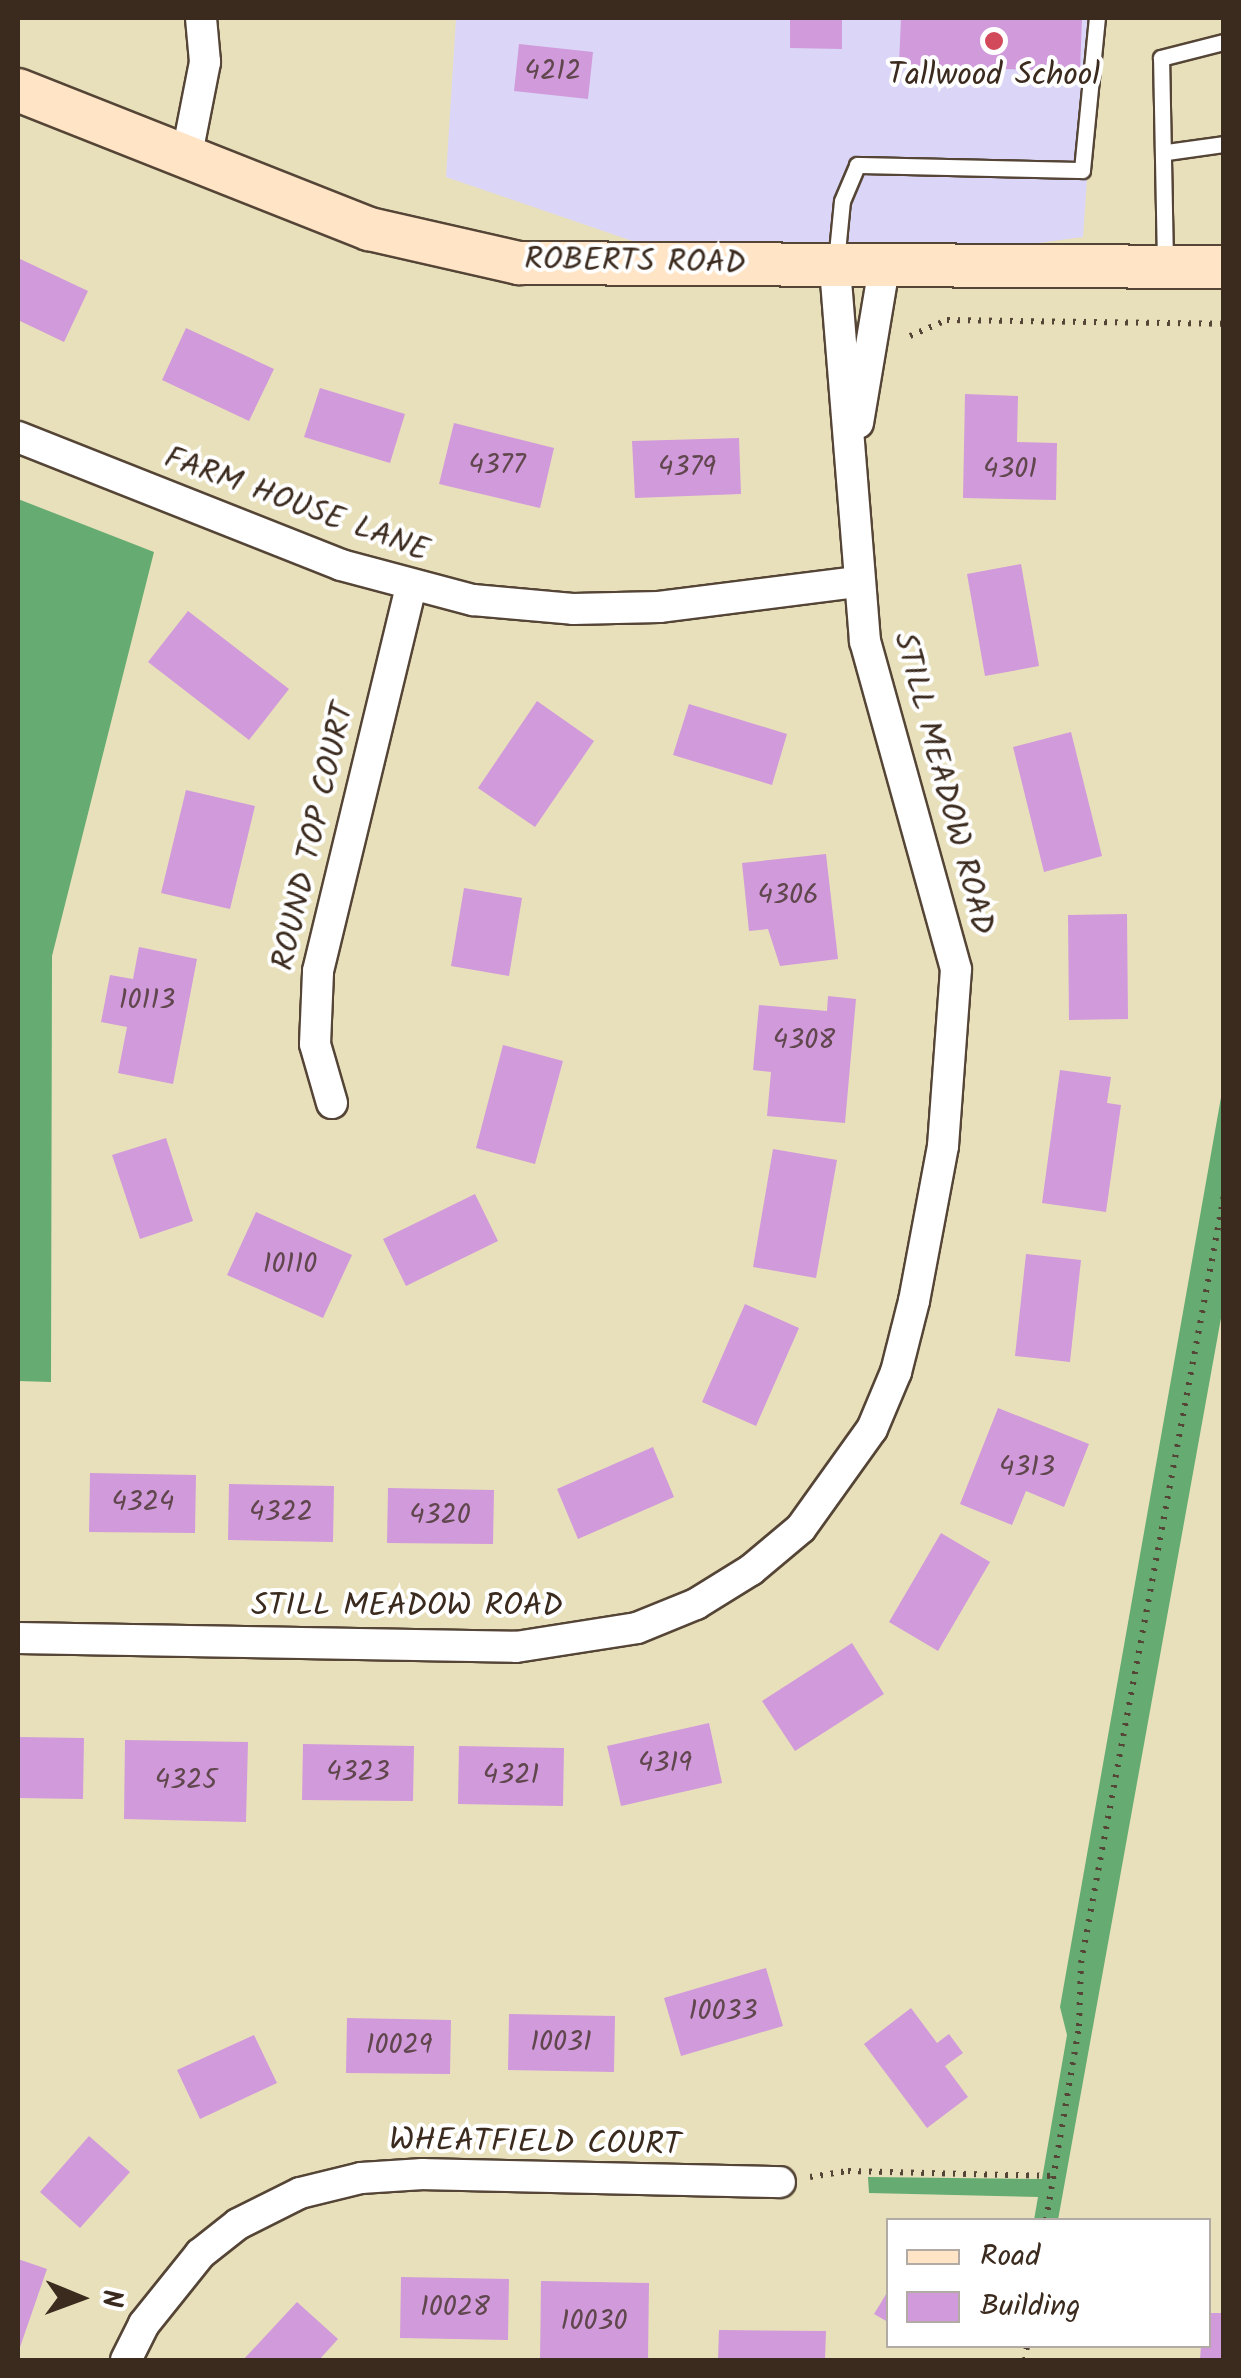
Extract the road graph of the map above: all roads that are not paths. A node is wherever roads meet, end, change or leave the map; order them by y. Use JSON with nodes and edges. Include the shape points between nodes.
{"nodes":[{"id":1,"x":201,"y":18,"type":"edge"},
{"id":2,"x":1098,"y":18,"type":"edge"},
{"id":3,"x":1224,"y":42,"type":"edge"},
{"id":4,"x":18,"y":90,"type":"edge"},
{"id":5,"x":1224,"y":144,"type":"edge"},
{"id":6,"x":1167,"y":152,"type":"junction"},
{"id":7,"x":186,"y":158,"type":"junction"},
{"id":8,"x":835,"y":266,"type":"junction"},
{"id":9,"x":1164,"y":266,"type":"junction"},
{"id":10,"x":884,"y":267,"type":"junction"},
{"id":11,"x":1224,"y":267,"type":"edge"},
{"id":12,"x":18,"y":437,"type":"edge"},
{"id":13,"x":850,"y":470,"type":"junction"},
{"id":14,"x":857,"y":582,"type":"junction"},
{"id":15,"x":411,"y":588,"type":"junction"},
{"id":16,"x":332,"y":1103,"type":"dead end"},
{"id":17,"x":18,"y":1638,"type":"edge"},
{"id":18,"x":780,"y":2182,"type":"road end"},
{"id":19,"x":126,"y":2360,"type":"edge"}],
"edges":[{"from":1,"to":7,"type":"street","via":[[205,62]]},
{"from":2,"to":8,"type":"lane","via":[[1082,170],[858,165],[842,201]]},
{"from":3,"to":6,"type":"lane","via":[[1161,58]]},
{"from":4,"to":7,"type":"main road","name":"ROBERTS ROAD"},
{"from":5,"to":6,"type":"lane"},
{"from":6,"to":9,"type":"lane"},
{"from":7,"to":8,"type":"main road","name":"ROBERTS ROAD","via":[[369,229],[519,263]]},
{"from":8,"to":10,"type":"main road","name":"ROBERTS ROAD"},
{"from":8,"to":13,"type":"street","name":"STILL MEADOW ROAD"},
{"from":9,"to":10,"type":"main road","name":"ROBERTS ROAD"},
{"from":9,"to":11,"type":"main road","name":"ROBERTS ROAD"},
{"from":10,"to":13,"type":"street","name":"STILL MEADOW ROAD"},
{"from":12,"to":15,"type":"street","name":"FARM HOUSE LANE"},
{"from":13,"to":14,"type":"street","name":"STILL MEADOW ROAD"},
{"from":14,"to":15,"type":"street","name":"FARM HOUSE LANE","via":[[658,607],[573,610]]},
{"from":14,"to":17,"type":"street","name":"STILL MEADOW ROAD","via":[[891,752],[945,916],[957,1012],[943,1146],[914,1302],[896,1372],[842,1478],[800,1528],[751,1570],[696,1604],[581,1642],[516,1647]]},
{"from":15,"to":16,"type":"street","name":"ROUND TOP COURT","via":[[318,971],[315,1044]]},
{"from":18,"to":19,"type":"street","name":"WHEATFIELD COURT","via":[[423,2174],[361,2178],[300,2193],[238,2224],[200,2254],[144,2324]]}]}
